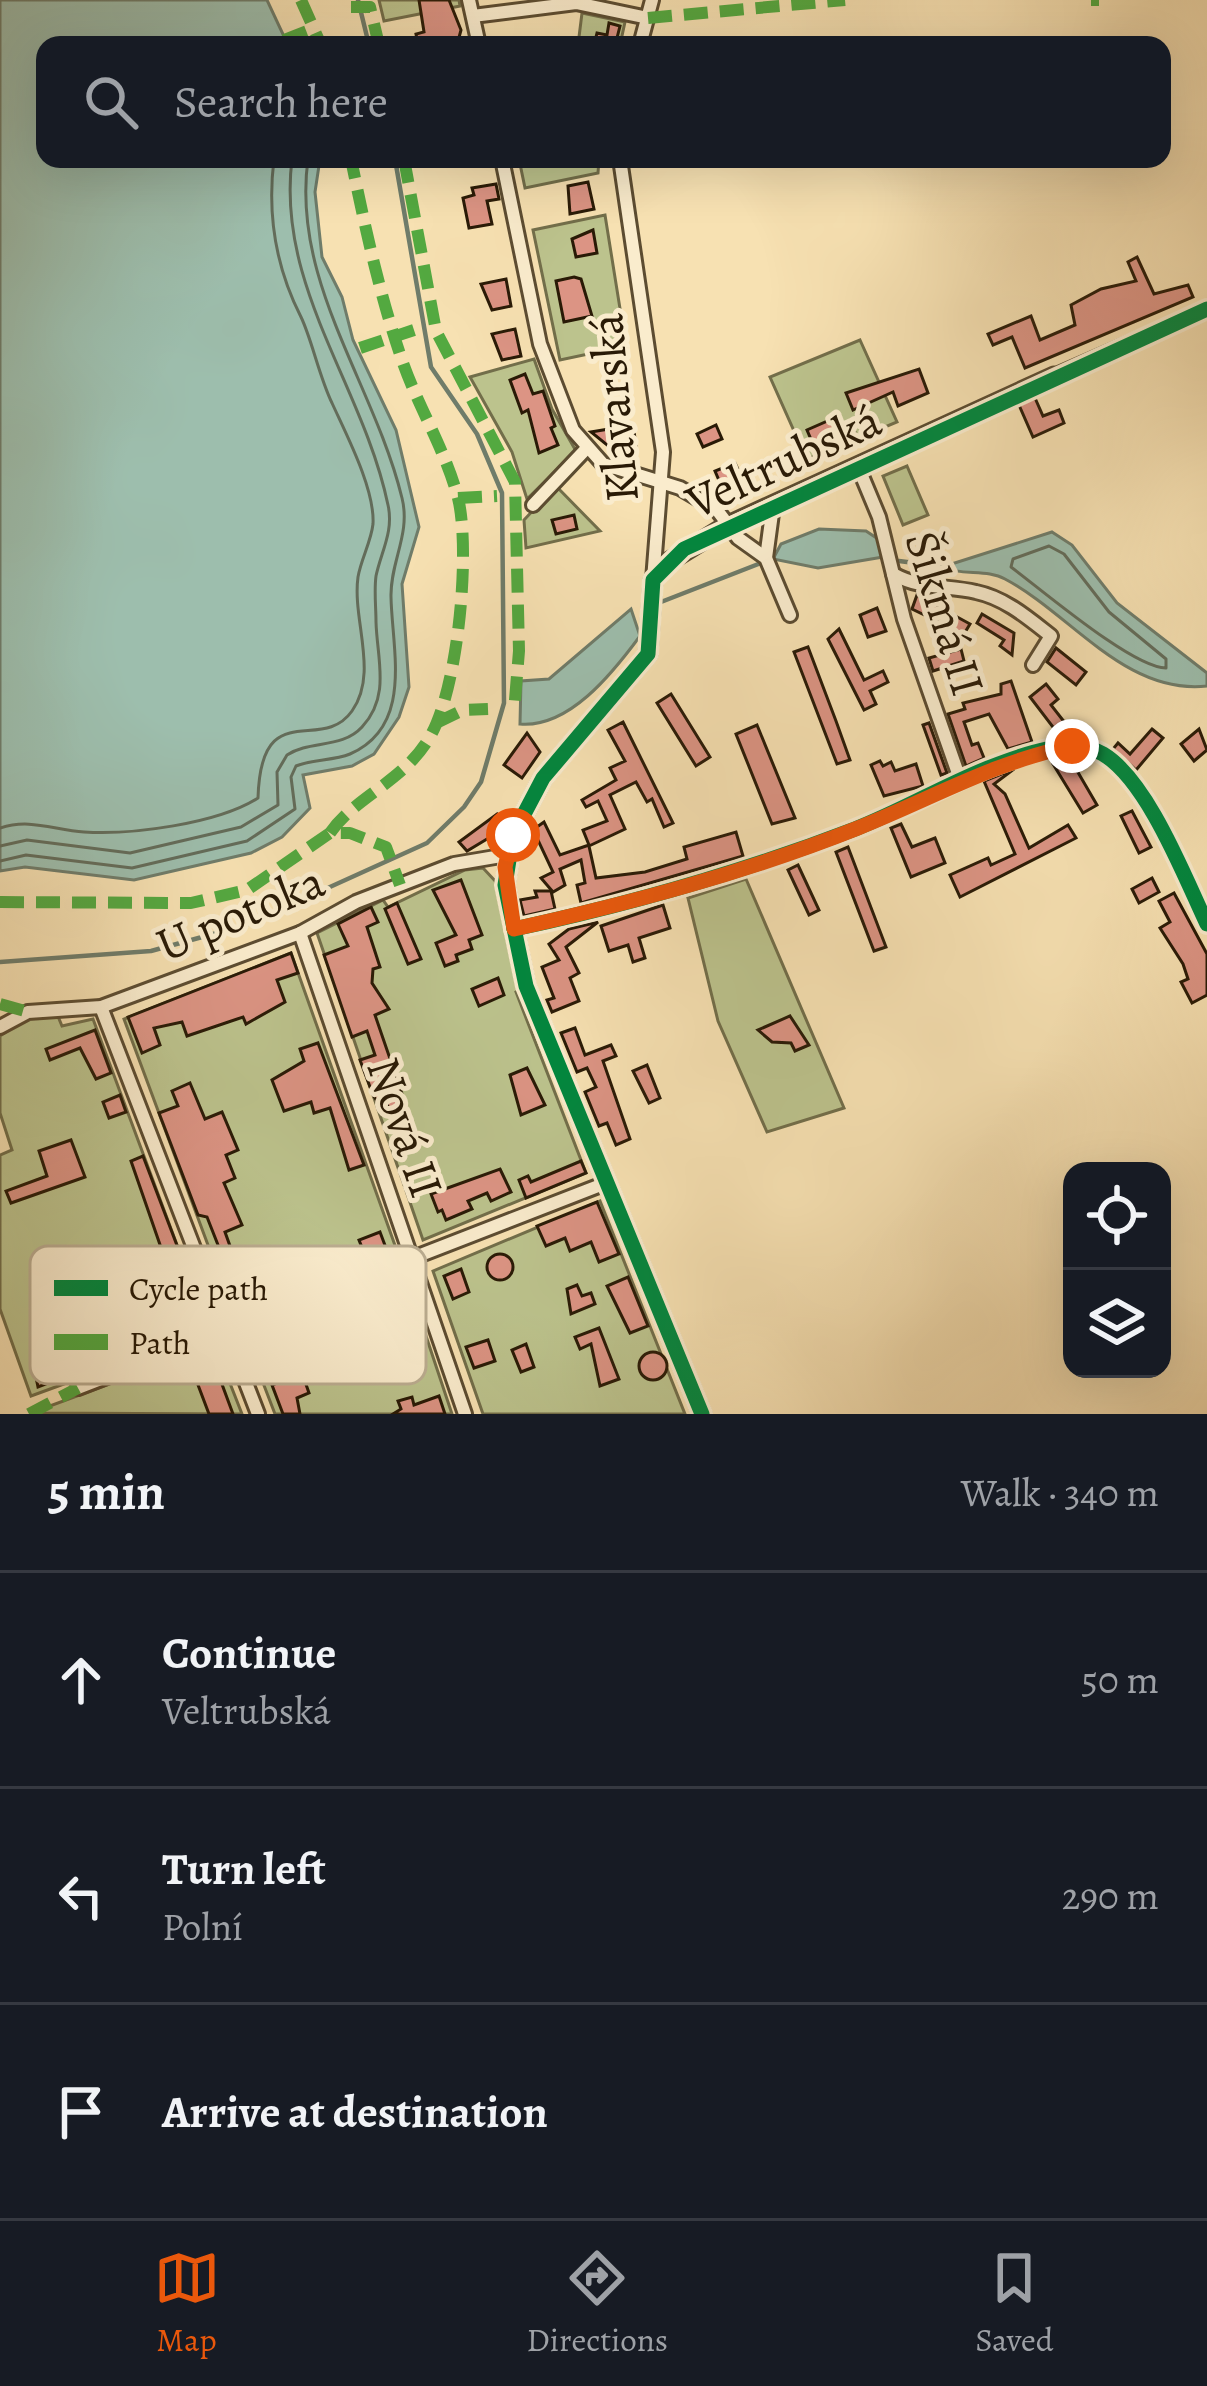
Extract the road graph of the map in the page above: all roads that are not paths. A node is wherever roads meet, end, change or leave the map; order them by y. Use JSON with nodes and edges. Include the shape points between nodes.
{"nodes":[{"id":1,"x":470,"y":0,"type":"edge"},
{"id":2,"x":652,"y":0,"type":"edge"},
{"id":3,"x":473,"y":16,"type":"junction"},
{"id":4,"x":648,"y":18,"type":"junction"},
{"id":5,"x":477,"y":36,"type":"edge"},
{"id":6,"x":643,"y":36,"type":"edge"},
{"id":7,"x":504,"y":168,"type":"edge"},
{"id":8,"x":621,"y":168,"type":"edge"},
{"id":9,"x":1204,"y":310,"type":"edge"},
{"id":10,"x":1054,"y":376,"type":"joint"},
{"id":11,"x":586,"y":449,"type":"junction"},
{"id":12,"x":859,"y":469,"type":"junction"},
{"id":13,"x":663,"y":484,"type":"junction"},
{"id":14,"x":533,"y":505,"type":"dead end"},
{"id":15,"x":773,"y":506,"type":"junction"},
{"id":16,"x":726,"y":526,"type":"junction"},
{"id":17,"x":766,"y":558,"type":"junction"},
{"id":18,"x":893,"y":574,"type":"junction"},
{"id":19,"x":653,"y":580,"type":"junction"},
{"id":20,"x":790,"y":615,"type":"dead end"},
{"id":21,"x":1034,"y":665,"type":"dead end"},
{"id":22,"x":960,"y":779,"type":"junction"},
{"id":23,"x":507,"y":855,"type":"junction"},
{"id":24,"x":1207,"y":924,"type":"edge"},
{"id":25,"x":514,"y":929,"type":"junction"},
{"id":26,"x":300,"y":933,"type":"junction"},
{"id":27,"x":100,"y":1007,"type":"junction"},
{"id":28,"x":0,"y":1027,"type":"edge"},
{"id":29,"x":606,"y":1183,"type":"junction"},
{"id":30,"x":193,"y":1246,"type":"edge"},
{"id":31,"x":408,"y":1246,"type":"edge"},
{"id":32,"x":426,"y":1255,"type":"edge"},
{"id":33,"x":426,"y":1298,"type":"edge"},
{"id":34,"x":88,"y":1384,"type":"edge"},
{"id":35,"x":246,"y":1384,"type":"edge"},
{"id":36,"x":78,"y":1388,"type":"dead end"},
{"id":37,"x":258,"y":1414,"type":"edge"},
{"id":38,"x":465,"y":1414,"type":"edge"},
{"id":39,"x":702,"y":1414,"type":"edge"}],
"edges":[{"from":1,"to":3,"type":"street"},
{"from":2,"to":4,"type":"street"},
{"from":3,"to":4,"type":"street","via":[[576,3]]},
{"from":3,"to":5,"type":"street"},
{"from":4,"to":6,"type":"street"},
{"from":7,"to":11,"type":"street","via":[[550,381]]},
{"from":8,"to":13,"type":"street","name":"Klavarská"},
{"from":9,"to":10,"type":"street","name":"Veltrubská"},
{"from":10,"to":12,"type":"street","name":"Veltrubská"},
{"from":11,"to":13,"type":"street","via":[[603,464]]},
{"from":11,"to":14,"type":"street"},
{"from":12,"to":15,"type":"street","name":"Veltrubská"},
{"from":12,"to":18,"type":"street","name":"Šikmá II"},
{"from":13,"to":16,"type":"street","via":[[717,510]]},
{"from":13,"to":19,"type":"street","name":"Klavarská"},
{"from":15,"to":16,"type":"street","name":"Veltrubská"},
{"from":15,"to":17,"type":"street"},
{"from":16,"to":17,"type":"street"},
{"from":16,"to":19,"type":"street","name":"Veltrubská"},
{"from":17,"to":20,"type":"street"},
{"from":18,"to":21,"type":"street","via":[[1014,608],[1051,636]]},
{"from":18,"to":22,"type":"street","name":"Šikmá II"},
{"from":19,"to":23,"type":"street","name":"Veltrubská","via":[[648,654],[543,778]]},
{"from":22,"to":24,"type":"street","via":[[1072,746],[1102,753],[1151,815]]},
{"from":22,"to":25,"type":"street","via":[[741,872]]},
{"from":23,"to":25,"type":"street","name":"Veltrubská"},
{"from":23,"to":26,"type":"street","name":"U potoka","via":[[400,884]]},
{"from":25,"to":29,"type":"street","name":"Veltrubská","via":[[526,986]]},
{"from":26,"to":27,"type":"street","name":"U potoka"},
{"from":26,"to":31,"type":"street","name":"Nová II"},
{"from":27,"to":28,"type":"street","name":"U potoka","via":[[28,1012]]},
{"from":27,"to":30,"type":"street"},
{"from":29,"to":32,"type":"street"},
{"from":29,"to":39,"type":"street","name":"Veltrubská"},
{"from":33,"to":38,"type":"street","name":"Nová II"},
{"from":34,"to":36,"type":"street"},
{"from":35,"to":37,"type":"street"}]}
